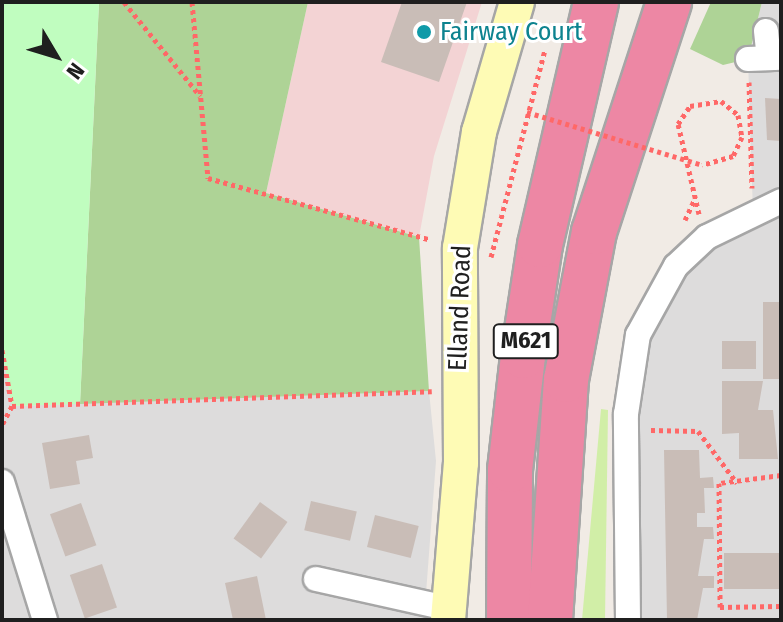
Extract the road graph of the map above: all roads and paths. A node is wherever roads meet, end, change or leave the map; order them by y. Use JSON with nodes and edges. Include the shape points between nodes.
{"nodes":[{"id":1,"x":124,"y":2,"type":"edge"},
{"id":2,"x":192,"y":2,"type":"edge"},
{"id":3,"x":517,"y":2,"type":"edge"},
{"id":4,"x":596,"y":2,"type":"edge"},
{"id":5,"x":608,"y":2,"type":"edge"},
{"id":6,"x":669,"y":2,"type":"edge"},
{"id":7,"x":681,"y":2,"type":"edge"},
{"id":8,"x":766,"y":31,"type":"dead end"},
{"id":9,"x":545,"y":50,"type":"dead end"},
{"id":10,"x":766,"y":58,"type":"edge"},
{"id":11,"x":584,"y":67,"type":"junction"},
{"id":12,"x":201,"y":96,"type":"junction"},
{"id":13,"x":635,"y":96,"type":"junction"},
{"id":14,"x":527,"y":112,"type":"junction"},
{"id":15,"x":781,"y":201,"type":"edge"},
{"id":16,"x":753,"y":213,"type":"junction"},
{"id":17,"x":707,"y":237,"type":"junction"},
{"id":18,"x":460,"y":248,"type":"junction"},
{"id":19,"x":2,"y":350,"type":"edge"},
{"id":20,"x":457,"y":390,"type":"junction"},
{"id":21,"x":12,"y":406,"type":"junction"},
{"id":22,"x":2,"y":425,"type":"edge"},
{"id":23,"x":626,"y":430,"type":"junction"},
{"id":24,"x":781,"y":475,"type":"edge"},
{"id":25,"x":2,"y":482,"type":"edge"},
{"id":26,"x":737,"y":483,"type":"junction"},
{"id":27,"x":316,"y":579,"type":"dead end"},
{"id":28,"x":781,"y":606,"type":"edge"},
{"id":29,"x":449,"y":614,"type":"edge"},
{"id":30,"x":45,"y":620,"type":"edge"},
{"id":31,"x":509,"y":620,"type":"edge"},
{"id":32,"x":550,"y":620,"type":"edge"},
{"id":33,"x":628,"y":620,"type":"edge"}],
"edges":[{"from":1,"to":12,"type":"path"},
{"from":2,"to":12,"type":"path"},
{"from":3,"to":18,"type":"street","name":"Elland Road","via":[[479,132]]},
{"from":4,"to":11,"type":"highway"},
{"from":5,"to":11,"type":"highway","number":"M621"},
{"from":6,"to":13,"type":"highway","number":"M621"},
{"from":7,"to":13,"type":"highway"},
{"from":8,"to":10,"type":"street"},
{"from":9,"to":14,"type":"path"},
{"from":10,"to":16,"type":"path"},
{"from":11,"to":31,"type":"highway","number":"M621","via":[[540,245],[523,356],[510,470]]},
{"from":12,"to":18,"type":"path","via":[[208,178]]},
{"from":13,"to":32,"type":"highway","number":"M621","via":[[594,232],[566,380]]},
{"from":14,"to":17,"type":"path","bridge":true,"via":[[702,165],[733,156],[742,137],[738,115],[721,101],[690,106],[676,135]]},
{"from":14,"to":18,"type":"path","via":[[495,258]]},
{"from":15,"to":16,"type":"street"},
{"from":16,"to":17,"type":"street"},
{"from":17,"to":23,"type":"street","via":[[676,266],[638,335]]},
{"from":18,"to":20,"type":"street","name":"Elland Road"},
{"from":19,"to":21,"type":"path"},
{"from":20,"to":21,"type":"path"},
{"from":20,"to":29,"type":"street","name":"Elland Road"},
{"from":21,"to":22,"type":"path"},
{"from":23,"to":26,"type":"path","via":[[698,431]]},
{"from":23,"to":33,"type":"street"},
{"from":24,"to":26,"type":"path"},
{"from":25,"to":30,"type":"street"},
{"from":26,"to":28,"type":"path","via":[[719,483],[720,607]]},
{"from":27,"to":29,"type":"street"}]}
